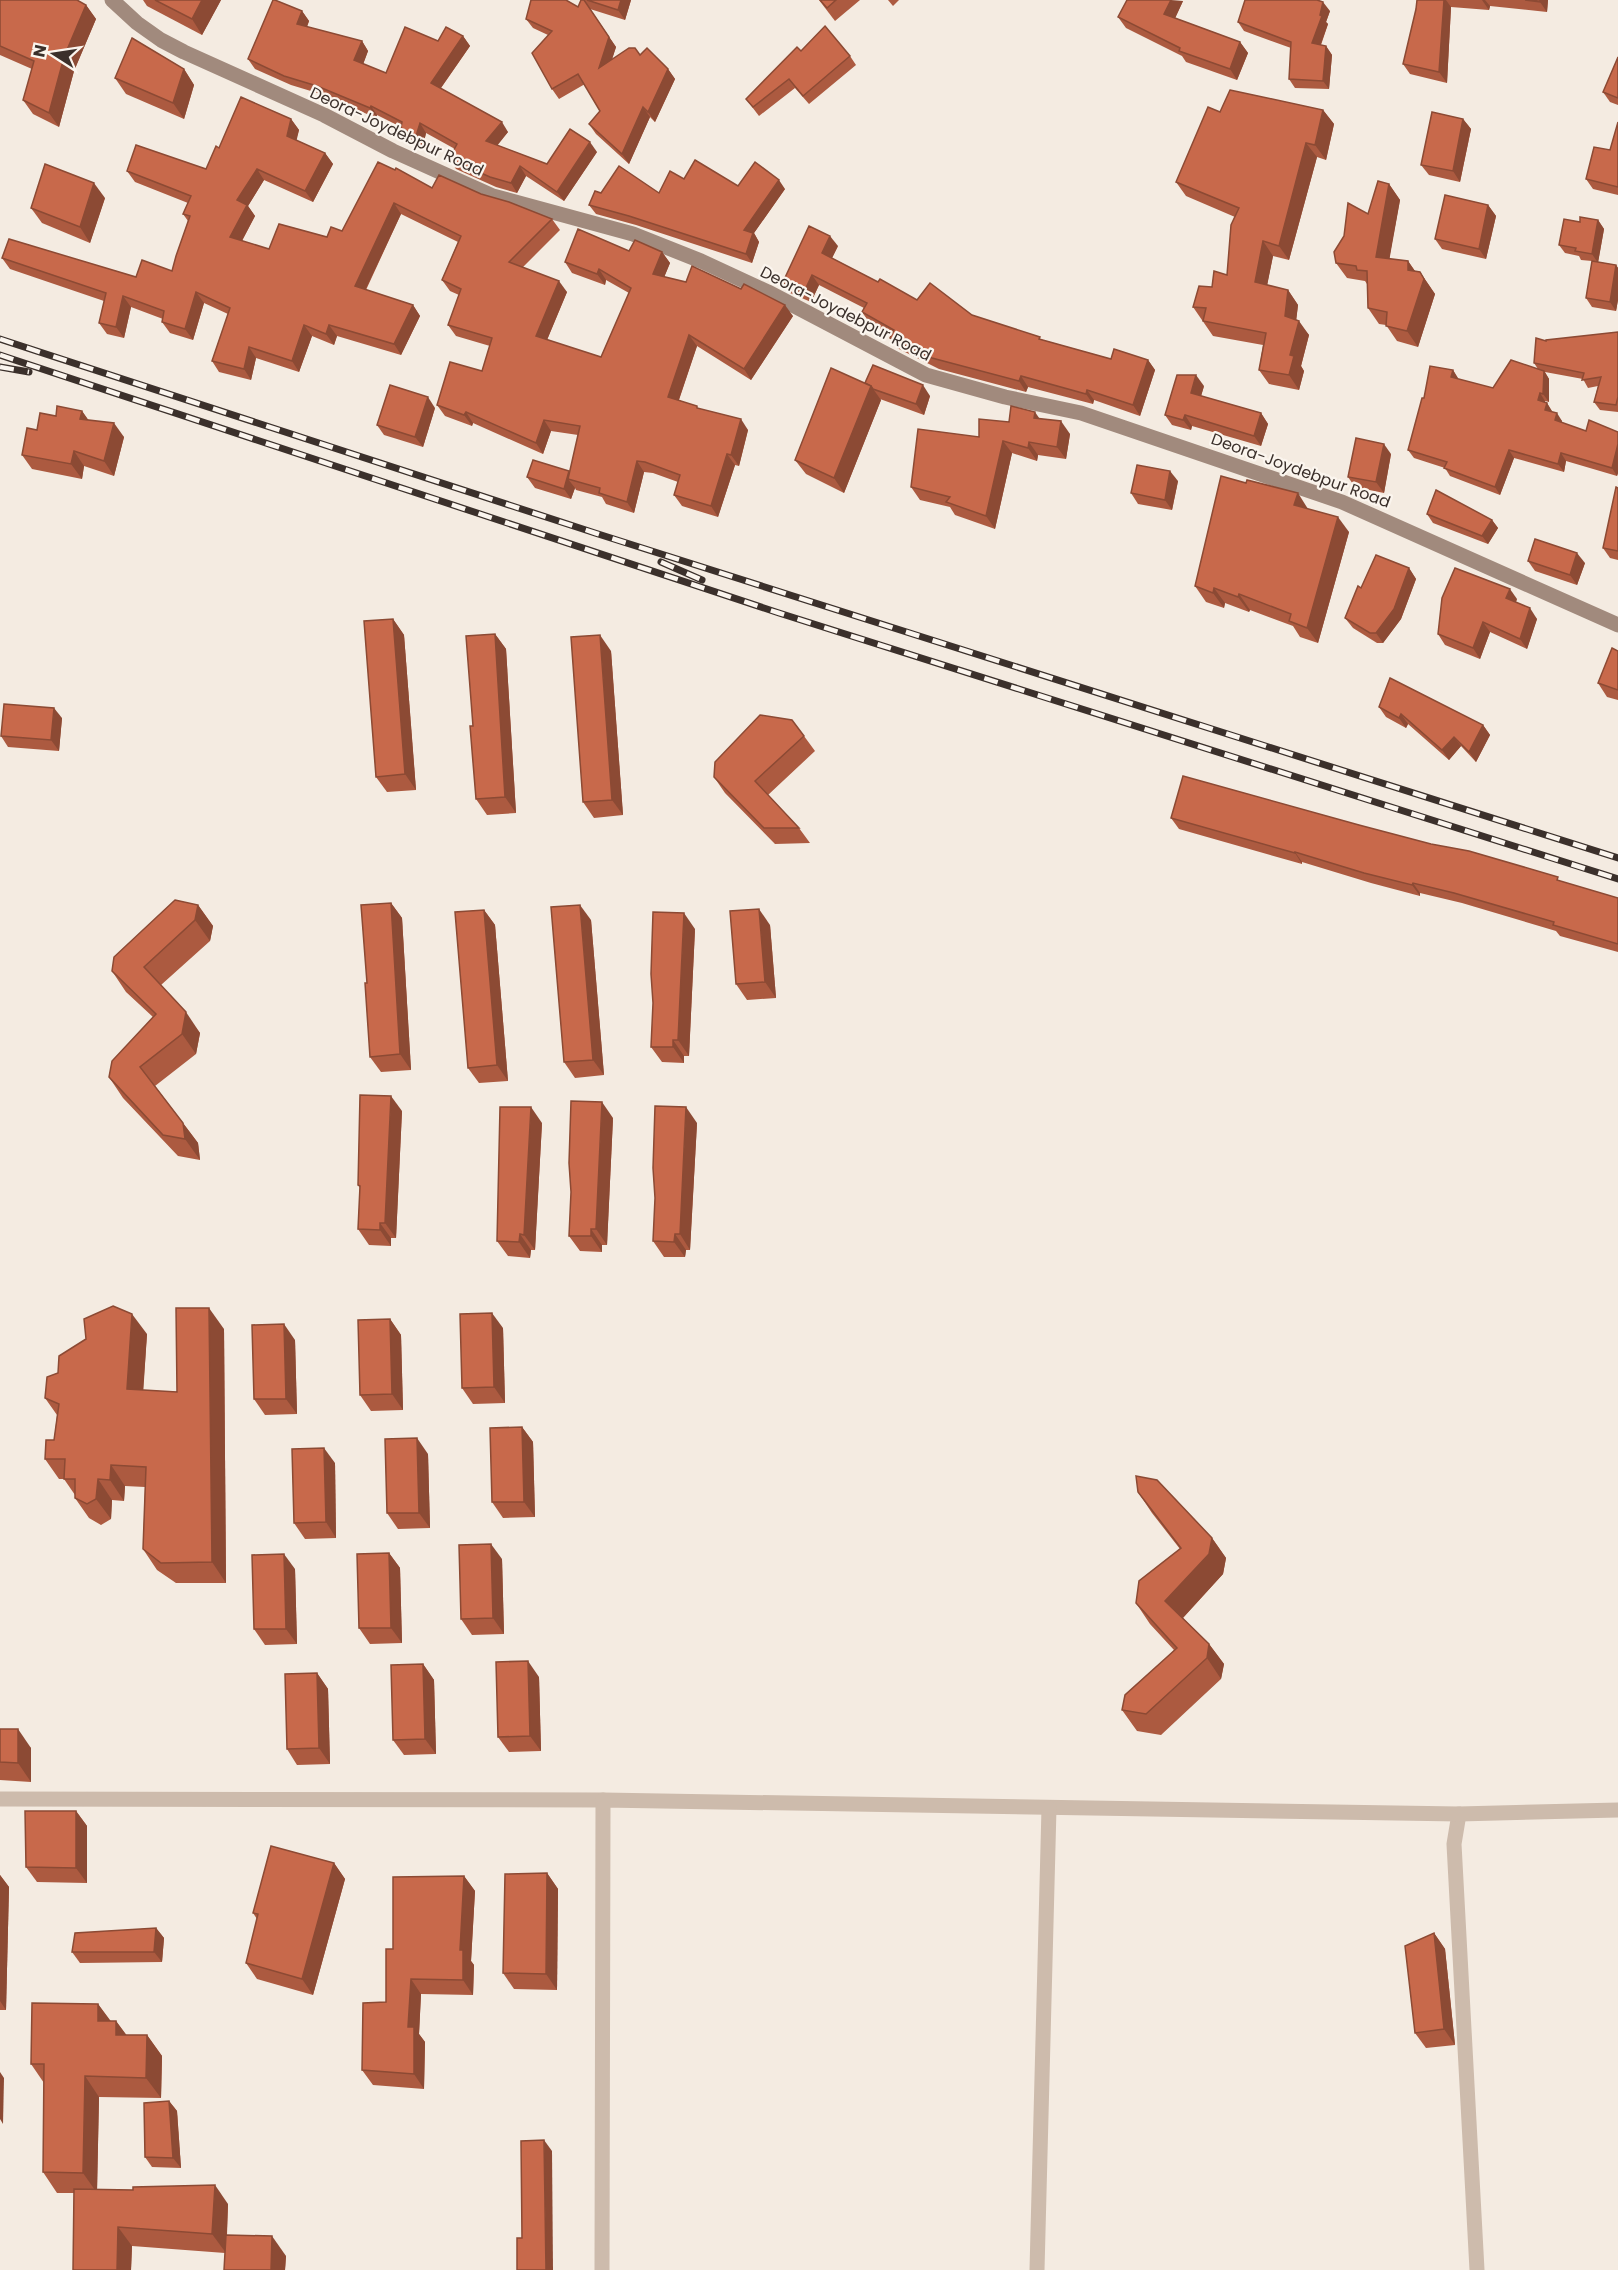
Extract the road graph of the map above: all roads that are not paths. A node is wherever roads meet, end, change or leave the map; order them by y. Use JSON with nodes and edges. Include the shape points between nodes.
{"nodes":[{"id":1,"x":112,"y":0,"type":"edge"},
{"id":2,"x":1618,"y":625,"type":"edge"},
{"id":3,"x":0,"y":1799,"type":"edge"},
{"id":4,"x":603,"y":1800,"type":"junction"},
{"id":5,"x":1049,"y":1808,"type":"junction"},
{"id":6,"x":1618,"y":1810,"type":"edge"},
{"id":7,"x":1459,"y":1814,"type":"junction"},
{"id":8,"x":602,"y":2270,"type":"edge"},
{"id":9,"x":1037,"y":2270,"type":"edge"},
{"id":10,"x":1477,"y":2270,"type":"edge"}],
"edges":[{"from":1,"to":2,"type":"street","name":"Deora-Joydebpur Road","via":[[137,23],[184,52],[494,196],[633,234],[701,261],[926,375],[1081,413],[1342,502]]},
{"from":3,"to":4,"type":"street"},
{"from":4,"to":5,"type":"street"},
{"from":4,"to":8,"type":"street"},
{"from":5,"to":7,"type":"street"},
{"from":5,"to":9,"type":"street"},
{"from":6,"to":7,"type":"street"},
{"from":7,"to":10,"type":"street","via":[[1454,1844]]}]}
